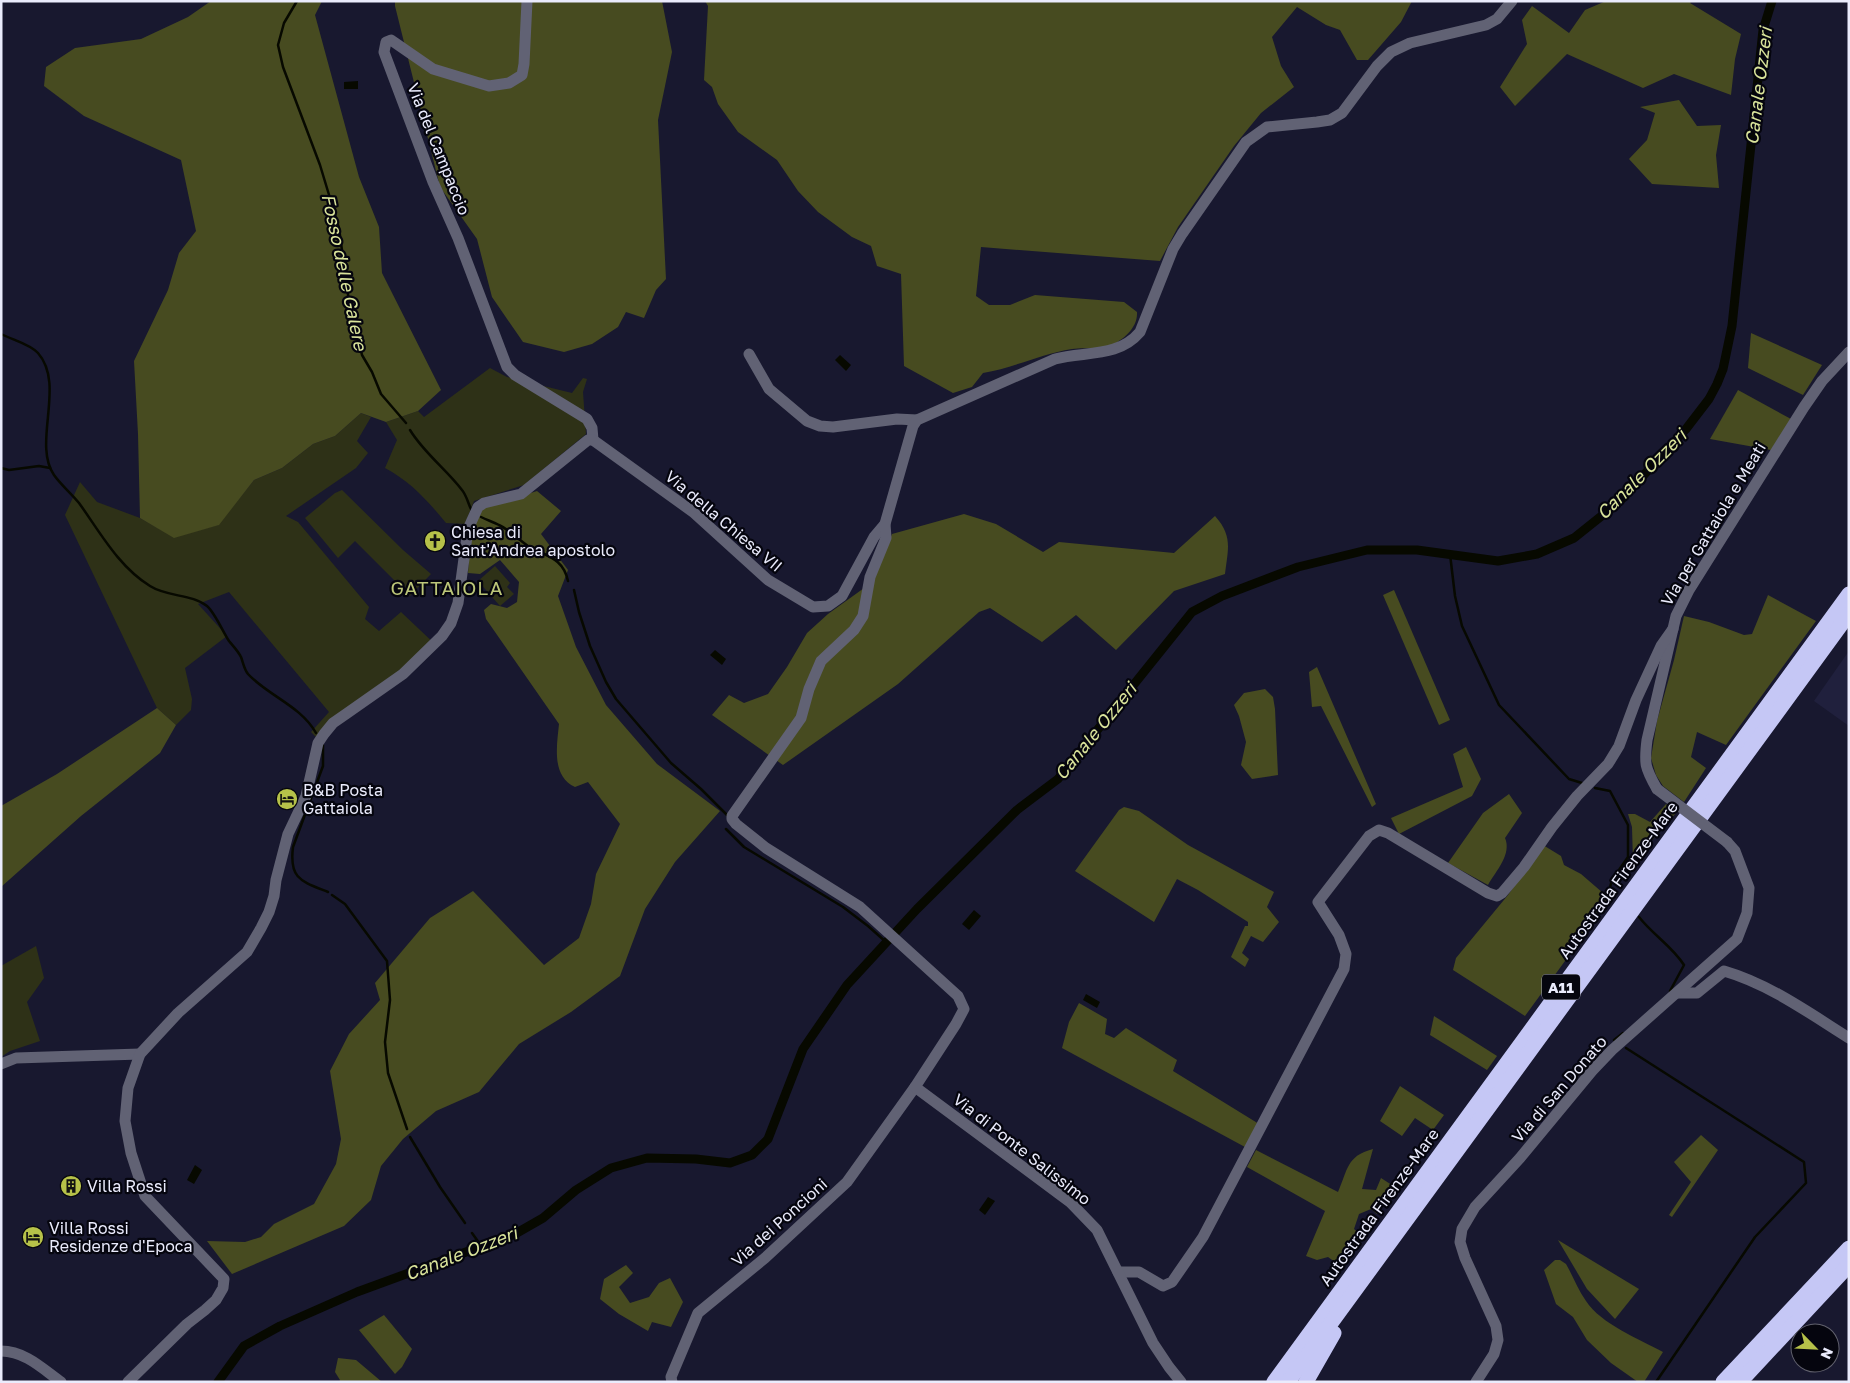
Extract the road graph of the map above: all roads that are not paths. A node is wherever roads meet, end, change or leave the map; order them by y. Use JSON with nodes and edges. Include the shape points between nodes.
{"nodes":[{"id":1,"x":527,"y":1,"type":"edge"},
{"id":2,"x":1512,"y":1,"type":"edge"},
{"id":3,"x":1849,"y":352,"type":"edge"},
{"id":4,"x":749,"y":354,"type":"dead end"},
{"id":5,"x":917,"y":420,"type":"junction"},
{"id":6,"x":593,"y":440,"type":"junction"},
{"id":7,"x":885,"y":524,"type":"junction"},
{"id":8,"x":1849,"y":594,"type":"edge"},
{"id":9,"x":1849,"y":614,"type":"edge"},
{"id":10,"x":1673,"y":629,"type":"junction"},
{"id":11,"x":1727,"y":842,"type":"joint"},
{"id":12,"x":1678,"y":993,"type":"junction"},
{"id":13,"x":1849,"y":1038,"type":"edge"},
{"id":14,"x":140,"y":1054,"type":"junction"},
{"id":15,"x":1,"y":1064,"type":"edge"},
{"id":16,"x":915,"y":1087,"type":"junction"},
{"id":17,"x":1849,"y":1239,"type":"edge"},
{"id":18,"x":1386,"y":1248,"type":"junction"},
{"id":19,"x":1849,"y":1248,"type":"edge"},
{"id":20,"x":1849,"y":1265,"type":"edge"},
{"id":21,"x":1118,"y":1272,"type":"junction"},
{"id":22,"x":1772,"y":1330,"type":"junction"},
{"id":23,"x":1,"y":1351,"type":"edge"},
{"id":24,"x":61,"y":1382,"type":"edge"},
{"id":25,"x":128,"y":1382,"type":"edge"},
{"id":26,"x":672,"y":1382,"type":"edge"},
{"id":27,"x":1181,"y":1382,"type":"edge"},
{"id":28,"x":1274,"y":1382,"type":"edge"},
{"id":29,"x":1288,"y":1382,"type":"edge"},
{"id":30,"x":1306,"y":1382,"type":"edge"},
{"id":31,"x":1476,"y":1382,"type":"edge"},
{"id":32,"x":1723,"y":1382,"type":"edge"},
{"id":33,"x":1740,"y":1382,"type":"edge"}],
"edges":[{"from":1,"to":6,"type":"street","name":"Via del Campaccio","via":[[522,75],[509,83],[489,86],[433,70],[391,40],[386,42],[383,51],[507,367],[587,419]]},
{"from":2,"to":5,"type":"street","via":[[1497,19],[1486,25],[1410,43],[1391,52],[1342,113],[1330,120],[1267,127],[1246,142],[1182,234],[1140,332],[1125,346],[1055,359]]},
{"from":3,"to":10,"type":"street","name":"Via per Gattaiola e Meati","via":[[1822,381],[1804,407],[1689,590]]},
{"from":4,"to":5,"type":"street","via":[[768,388],[814,423],[833,427],[908,418]]},
{"from":5,"to":7,"type":"street"},
{"from":6,"to":7,"type":"street","name":"Via della Chiesa VII","via":[[693,512],[768,580],[813,607],[828,606],[842,596],[874,537]]},
{"from":6,"to":14,"type":"street","via":[[588,440],[521,494],[478,507],[468,529],[458,603],[451,623],[436,643],[403,674],[333,723],[324,734],[318,744],[306,796],[288,834],[274,896],[261,928],[247,952],[178,1013]]},
{"from":7,"to":16,"type":"street","via":[[886,538],[870,577],[863,616],[854,630],[821,661],[801,718],[738,805],[732,819],[766,848],[860,907],[958,996],[964,1009]]},
{"from":8,"to":28,"type":"highway","name":"Autostrada Firenze-Mare","number":"A11"},
{"from":9,"to":18,"type":"highway","name":"Autostrada Firenze-Mare","number":"A11"},
{"from":10,"to":11,"type":"street","name":"Via per Gattaiola e Meati","bridge":true,"via":[[1647,740],[1645,768],[1656,789]]},
{"from":10,"to":21,"type":"street","via":[[1661,646],[1619,746],[1608,764],[1577,796],[1502,894],[1488,893],[1388,833],[1379,830],[1369,836],[1318,902],[1339,935],[1346,954],[1344,969],[1203,1237],[1172,1282],[1164,1286],[1139,1272]]},
{"from":11,"to":12,"type":"street","name":"Via di San Donato","via":[[1735,851],[1749,888],[1747,913],[1738,939]]},
{"from":12,"to":13,"type":"street","via":[[1697,993],[1724,970],[1774,991]]},
{"from":12,"to":31,"type":"street","name":"Via di San Donato","via":[[1592,1071],[1475,1207],[1462,1229],[1460,1242],[1465,1258],[1496,1326],[1498,1340],[1494,1354]]},
{"from":14,"to":15,"type":"street","via":[[16,1058]]},
{"from":14,"to":25,"type":"street","via":[[128,1088],[125,1121],[145,1196],[224,1279],[216,1300]]},
{"from":16,"to":21,"type":"street","name":"Via di Ponte Salissimo","via":[[1070,1202],[1097,1230]]},
{"from":16,"to":26,"type":"street","name":"Via dei Poncioni","via":[[847,1182],[765,1258],[698,1313],[671,1376]]},
{"from":17,"to":22,"type":"highway"},
{"from":18,"to":29,"type":"highway","name":"Autostrada Firenze-Mare","number":"A11"},
{"from":18,"to":30,"type":"highway"},
{"from":19,"to":22,"type":"highway"},
{"from":20,"to":33,"type":"highway"},
{"from":21,"to":27,"type":"street","name":"Via di Ponte Salissimo","via":[[1153,1343]]},
{"from":22,"to":32,"type":"highway"},
{"from":23,"to":24,"type":"street","via":[[21,1354]]}]}
